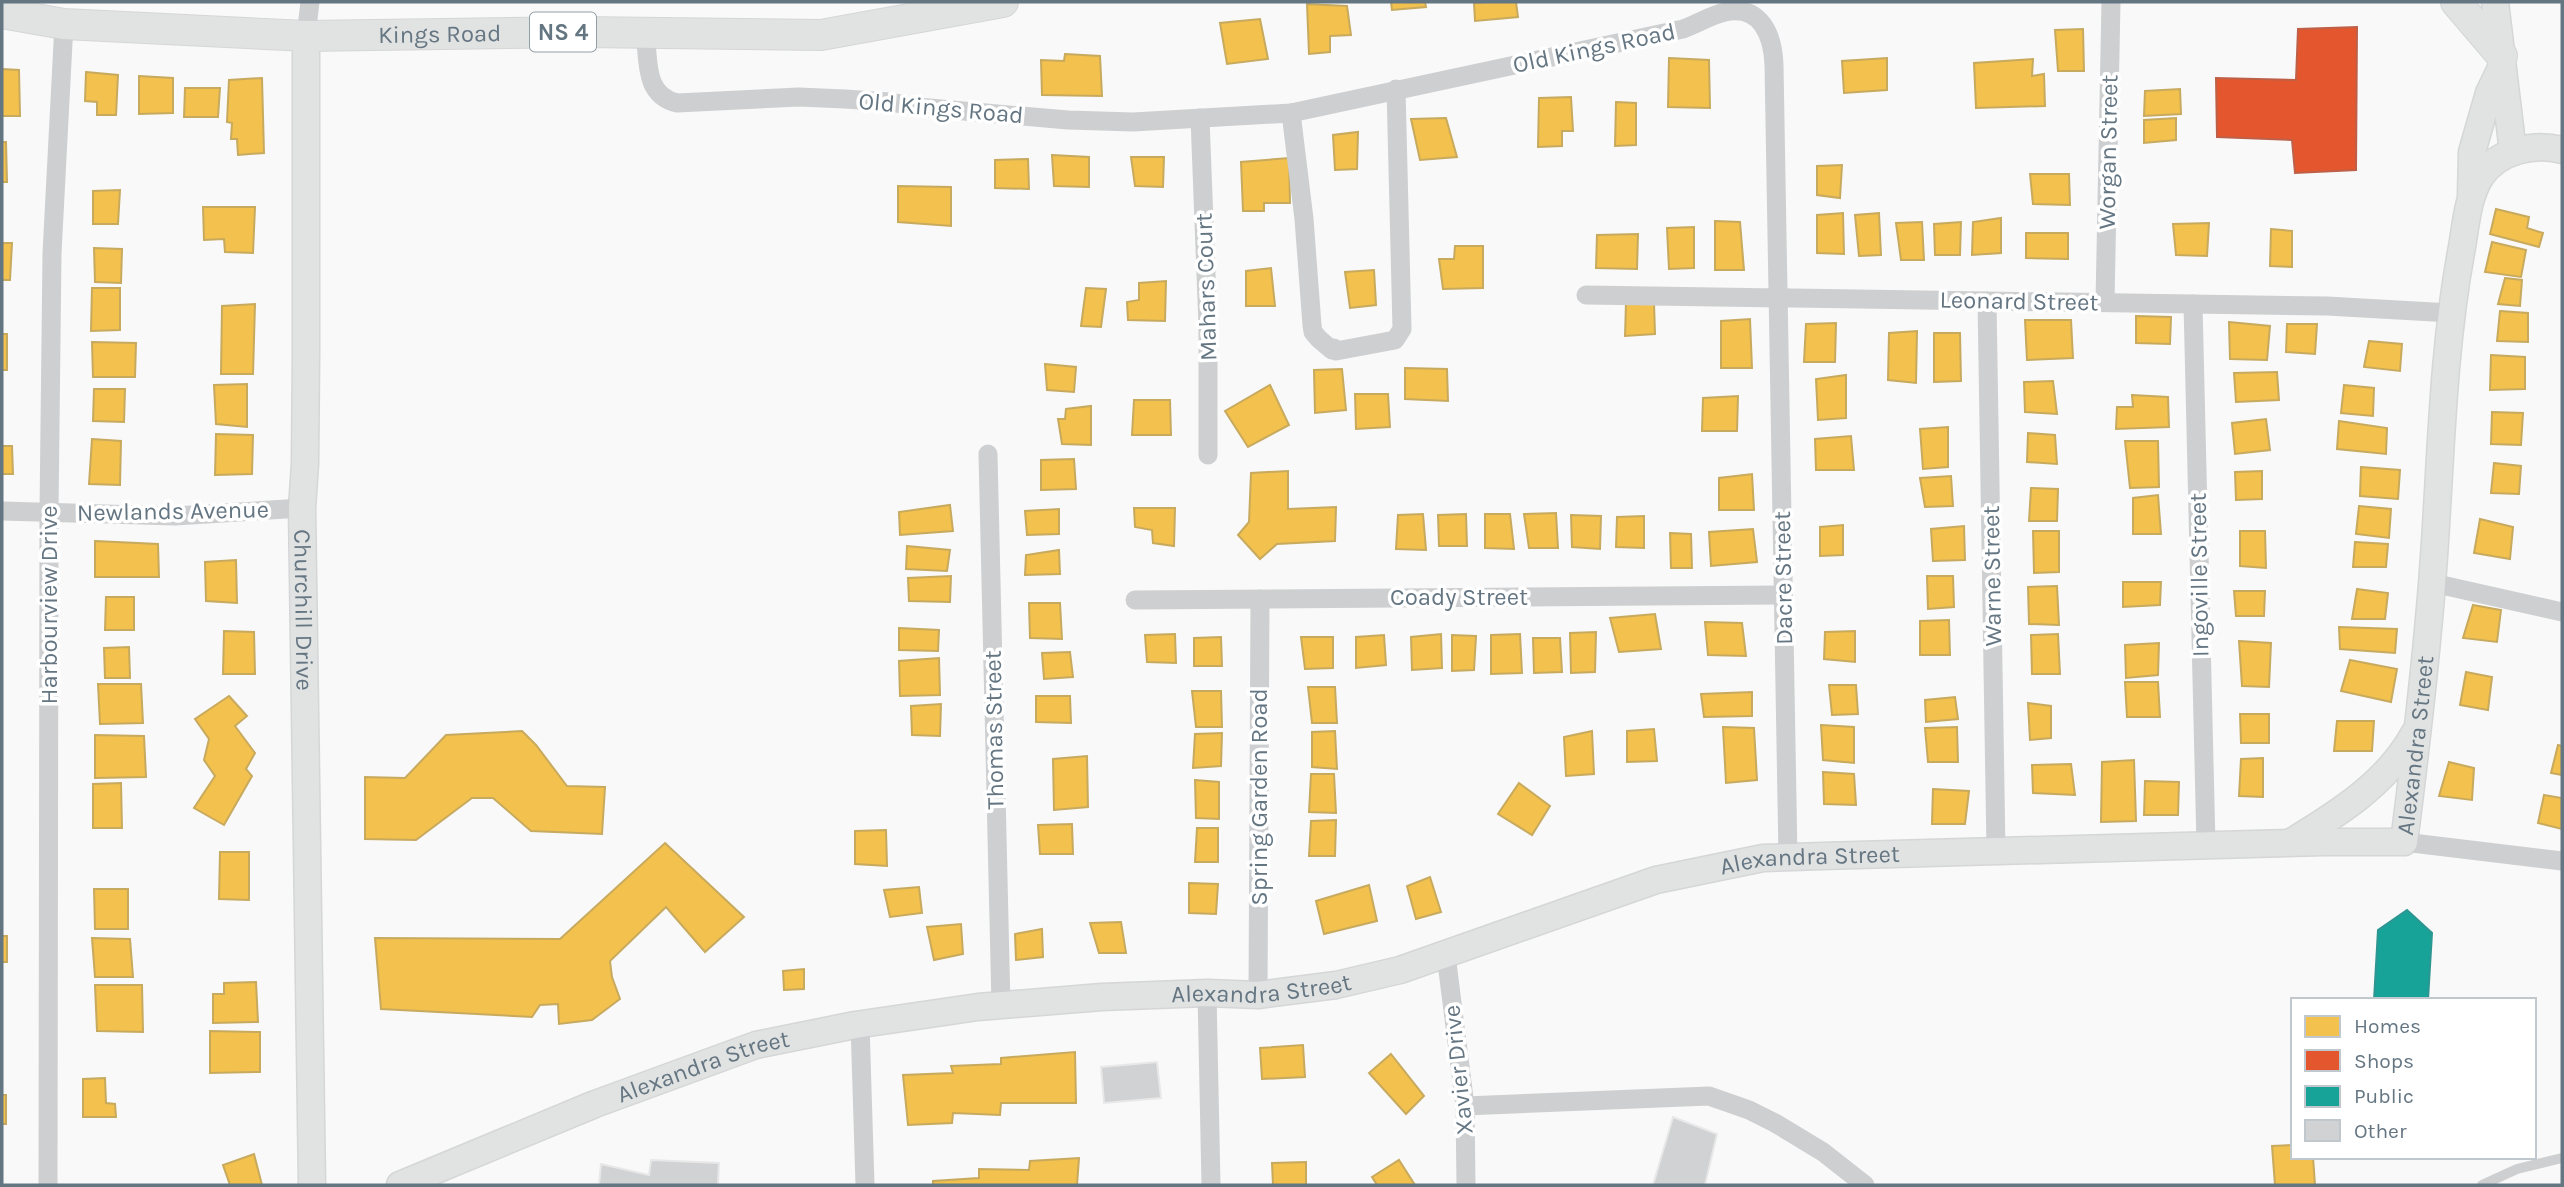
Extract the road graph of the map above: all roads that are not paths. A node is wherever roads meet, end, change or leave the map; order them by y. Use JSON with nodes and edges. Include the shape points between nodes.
{"nodes":[{"id":1,"x":310,"y":2,"type":"edge"},
{"id":2,"x":1003,"y":2,"type":"edge"},
{"id":3,"x":2110,"y":2,"type":"edge"},
{"id":4,"x":2456,"y":2,"type":"edge"},
{"id":5,"x":2495,"y":2,"type":"edge"},
{"id":6,"x":2,"y":13,"type":"edge"},
{"id":7,"x":64,"y":24,"type":"junction"},
{"id":8,"x":645,"y":32,"type":"junction"},
{"id":9,"x":306,"y":36,"type":"junction"},
{"id":10,"x":2502,"y":60,"type":"junction"},
{"id":11,"x":1396,"y":89,"type":"junction"},
{"id":12,"x":1291,"y":113,"type":"junction"},
{"id":13,"x":1200,"y":118,"type":"junction"},
{"id":14,"x":2562,"y":150,"type":"edge"},
{"id":15,"x":2513,"y":152,"type":"junction"},
{"id":16,"x":2471,"y":200,"type":"junction"},
{"id":17,"x":1586,"y":295,"type":"dead end"},
{"id":18,"x":1779,"y":298,"type":"junction"},
{"id":19,"x":1987,"y":301,"type":"junction"},
{"id":20,"x":2105,"y":302,"type":"junction"},
{"id":21,"x":2193,"y":304,"type":"junction"},
{"id":22,"x":2451,"y":313,"type":"junction"},
{"id":23,"x":988,"y":454,"type":"dead end"},
{"id":24,"x":1208,"y":456,"type":"dead end"},
{"id":25,"x":302,"y":508,"type":"junction"},
{"id":26,"x":2,"y":511,"type":"edge"},
{"id":27,"x":49,"y":512,"type":"junction"},
{"id":28,"x":2432,"y":583,"type":"junction"},
{"id":29,"x":1783,"y":595,"type":"junction"},
{"id":30,"x":1260,"y":599,"type":"junction"},
{"id":31,"x":1135,"y":600,"type":"dead end"},
{"id":32,"x":2562,"y":612,"type":"edge"},
{"id":33,"x":2418,"y":726,"type":"junction"},
{"id":34,"x":2404,"y":842,"type":"junction"},
{"id":35,"x":2290,"y":843,"type":"junction"},
{"id":36,"x":2206,"y":845,"type":"junction"},
{"id":37,"x":1996,"y":851,"type":"junction"},
{"id":38,"x":1788,"y":857,"type":"junction"},
{"id":39,"x":2562,"y":861,"type":"edge"},
{"id":40,"x":1446,"y":955,"type":"junction"},
{"id":41,"x":1207,"y":993,"type":"junction"},
{"id":42,"x":1258,"y":995,"type":"junction"},
{"id":43,"x":1001,"y":1005,"type":"junction"},
{"id":44,"x":860,"y":1024,"type":"junction"},
{"id":45,"x":1465,"y":1106,"type":"junction"},
{"id":46,"x":2562,"y":1158,"type":"edge"},
{"id":47,"x":48,"y":1185,"type":"edge"},
{"id":48,"x":312,"y":1185,"type":"edge"},
{"id":49,"x":400,"y":1185,"type":"edge"},
{"id":50,"x":865,"y":1185,"type":"edge"},
{"id":51,"x":1211,"y":1185,"type":"edge"},
{"id":52,"x":1466,"y":1185,"type":"edge"},
{"id":53,"x":1865,"y":1185,"type":"edge"},
{"id":54,"x":2482,"y":1185,"type":"edge"}],
"edges":[{"from":1,"to":9,"type":"street"},
{"from":2,"to":8,"type":"main road","name":"Kings Road","number":"NS 4","via":[[821,35]]},
{"from":3,"to":20,"type":"street","name":"Worgan Street"},
{"from":4,"to":10,"type":"main road"},
{"from":5,"to":10,"type":"main road"},
{"from":6,"to":7,"type":"main road","name":"Kings Road","number":"NS 4"},
{"from":7,"to":9,"type":"main road","name":"Kings Road","number":"NS 4"},
{"from":7,"to":27,"type":"street","name":"Harbourview Drive","via":[[52,253]]},
{"from":8,"to":9,"type":"main road","name":"Kings Road","number":"NS 4"},
{"from":8,"to":13,"type":"street","name":"Old Kings Road","via":[[650,81],[663,97],[677,103],[799,97],[1068,120]]},
{"from":9,"to":25,"type":"main road","name":"Churchill Drive"},
{"from":10,"to":15,"type":"main road"},
{"from":10,"to":16,"type":"main road","via":[[2472,152]]},
{"from":11,"to":12,"type":"street","name":"Old Kings Road"},
{"from":11,"to":12,"type":"street","via":[[1402,329],[1395,340],[1382,344],[1336,351],[1325,347],[1313,332]]},
{"from":11,"to":18,"type":"street","name":"Old Kings Road","via":[[1683,29],[1724,12],[1749,15],[1766,29],[1773,45]]},
{"from":12,"to":13,"type":"street","name":"Old Kings Road"},
{"from":13,"to":24,"type":"street","name":"Mahars Court"},
{"from":14,"to":15,"type":"main road","via":[[2541,146]]},
{"from":15,"to":16,"type":"main road","name":"Alexandra Street","via":[[2481,176]]},
{"from":16,"to":22,"type":"main road","name":"Alexandra Street"},
{"from":17,"to":18,"type":"street","name":"Leonard Street"},
{"from":18,"to":19,"type":"street","name":"Leonard Street"},
{"from":18,"to":29,"type":"street","name":"Dacre Street"},
{"from":19,"to":20,"type":"street","name":"Leonard Street"},
{"from":19,"to":37,"type":"street","name":"Warne Street"},
{"from":20,"to":21,"type":"street","name":"Leonard Street"},
{"from":21,"to":22,"type":"street","name":"Leonard Street","via":[[2354,306]]},
{"from":21,"to":36,"type":"street","name":"Ingoville Street"},
{"from":22,"to":28,"type":"main road","name":"Alexandra Street"},
{"from":23,"to":43,"type":"street","name":"Thomas Street"},
{"from":25,"to":27,"type":"street","name":"Newlands Avenue","via":[[175,516]]},
{"from":25,"to":48,"type":"main road","name":"Churchill Drive"},
{"from":26,"to":27,"type":"street","name":"Newlands Avenue"},
{"from":27,"to":47,"type":"street","name":"Harbourview Drive"},
{"from":28,"to":32,"type":"street"},
{"from":28,"to":33,"type":"main road","name":"Alexandra Street"},
{"from":29,"to":30,"type":"street","name":"Coady Street"},
{"from":29,"to":38,"type":"street","name":"Dacre Street"},
{"from":30,"to":31,"type":"street","name":"Coady Street"},
{"from":30,"to":42,"type":"street","name":"Spring Garden Road"},
{"from":33,"to":34,"type":"main road","name":"Alexandra Street"},
{"from":33,"to":35,"type":"main road","via":[[2376,783]]},
{"from":34,"to":35,"type":"main road","name":"Alexandra Street"},
{"from":34,"to":39,"type":"street"},
{"from":35,"to":36,"type":"main road","name":"Alexandra Street"},
{"from":36,"to":37,"type":"main road","name":"Alexandra Street"},
{"from":37,"to":38,"type":"main road","name":"Alexandra Street"},
{"from":38,"to":40,"type":"main road","name":"Alexandra Street","via":[[1656,880]]},
{"from":40,"to":42,"type":"main road","name":"Alexandra Street","via":[[1355,981]]},
{"from":40,"to":45,"type":"street","name":"Xavier Drive"},
{"from":41,"to":42,"type":"main road","name":"Alexandra Street"},
{"from":41,"to":43,"type":"main road","name":"Alexandra Street"},
{"from":41,"to":51,"type":"street"},
{"from":43,"to":44,"type":"main road","name":"Alexandra Street"},
{"from":44,"to":49,"type":"main road","name":"Alexandra Street","via":[[756,1045],[596,1104]]},
{"from":44,"to":50,"type":"street"},
{"from":45,"to":52,"type":"street","name":"Xavier Drive"},
{"from":45,"to":53,"type":"street","via":[[1709,1096],[1775,1123]]},
{"from":46,"to":54,"type":"lane","via":[[2518,1169]]}]}
